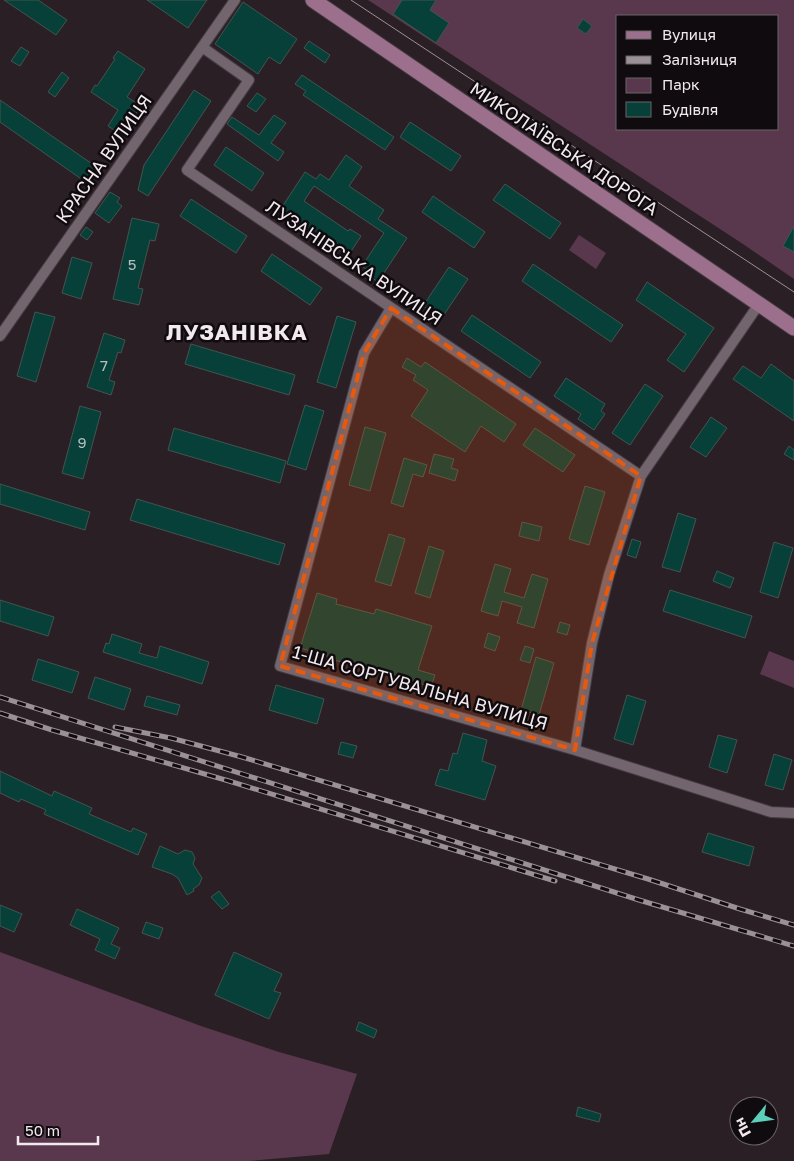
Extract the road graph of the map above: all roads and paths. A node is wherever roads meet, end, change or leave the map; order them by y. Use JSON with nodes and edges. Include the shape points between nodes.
{"nodes":[{"id":1,"x":235,"y":0,"type":"edge"},
{"id":2,"x":313,"y":0,"type":"edge"},
{"id":3,"x":202,"y":47,"type":"junction"},
{"id":4,"x":758,"y":304,"type":"junction"},
{"id":5,"x":391,"y":308,"type":"junction"},
{"id":6,"x":794,"y":328,"type":"edge"},
{"id":7,"x":0,"y":336,"type":"edge"},
{"id":8,"x":641,"y":476,"type":"junction"},
{"id":9,"x":575,"y":750,"type":"junction"},
{"id":10,"x":794,"y":813,"type":"edge"}],
"edges":[{"from":1,"to":3,"type":"street","name":"КРАСНА ВУЛИЦЯ"},
{"from":2,"to":4,"type":"main road","name":"МИКОЛАЇВСЬКА ДОРОГА"},
{"from":3,"to":5,"type":"street","name":"ЛУЗАНІВСЬКА ВУЛИЦЯ","via":[[249,80],[187,170]]},
{"from":3,"to":7,"type":"street","name":"КРАСНА ВУЛИЦЯ"},
{"from":4,"to":6,"type":"main road","name":"МИКОЛАЇВСЬКА ДОРОГА"},
{"from":4,"to":8,"type":"street"},
{"from":5,"to":8,"type":"street","name":"ЛУЗАНІВСЬКА ВУЛИЦЯ"},
{"from":5,"to":9,"type":"street","name":"1-ША СОРТУВАЛЬНА ВУЛИЦЯ","via":[[364,353],[280,666]]},
{"from":8,"to":9,"type":"street","via":[[592,642]]},
{"from":9,"to":10,"type":"street","name":"1-ША СОРТУВАЛЬНА ВУЛИЦЯ","via":[[771,812]]}]}
